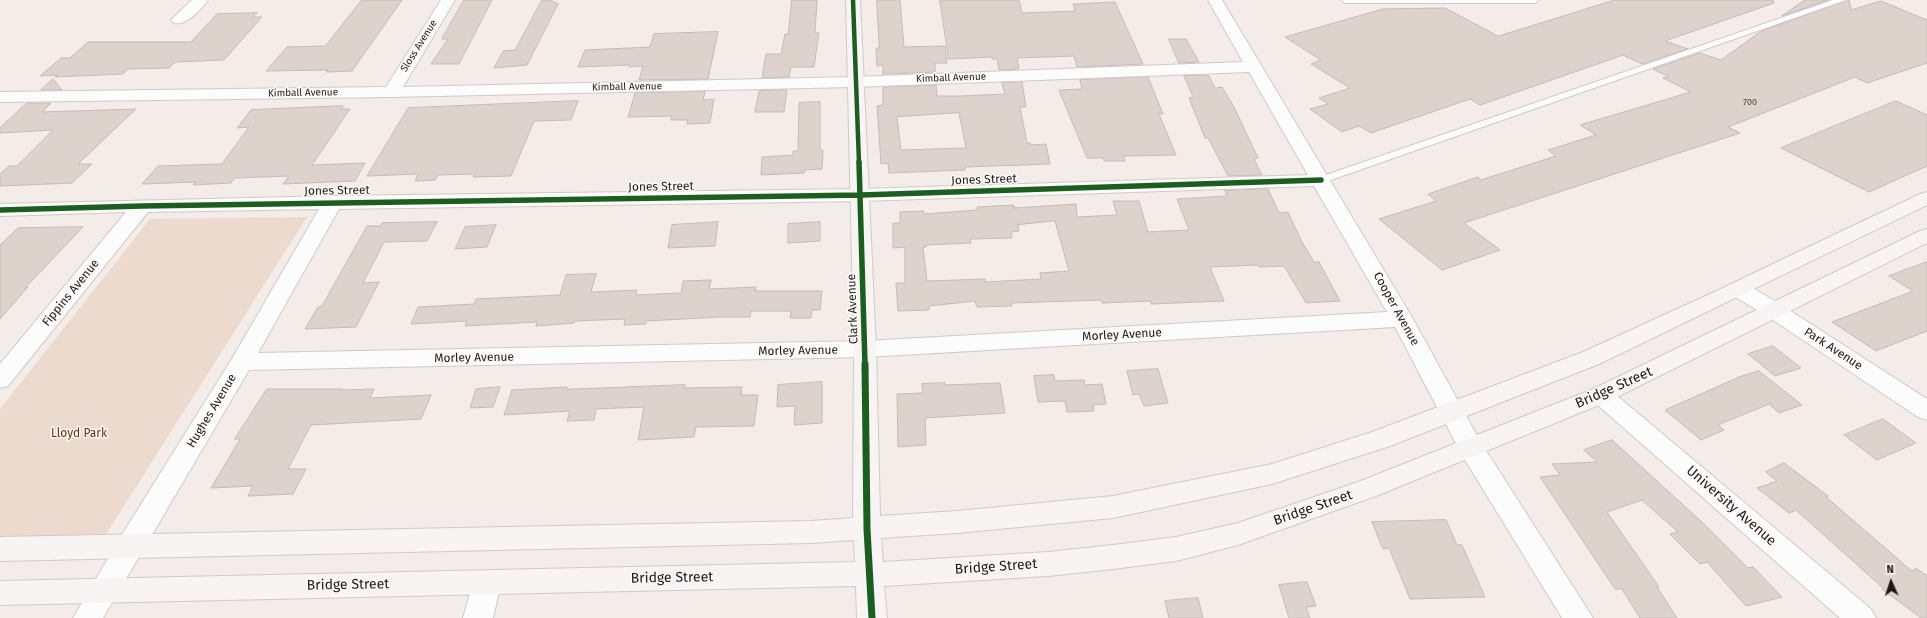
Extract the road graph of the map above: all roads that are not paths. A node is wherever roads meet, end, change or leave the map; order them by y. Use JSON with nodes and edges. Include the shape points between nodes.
{"nodes":[{"id":1,"x":201,"y":0,"type":"edge"},
{"id":2,"x":448,"y":0,"type":"edge"},
{"id":3,"x":853,"y":0,"type":"edge"},
{"id":4,"x":1215,"y":0,"type":"edge"},
{"id":5,"x":1345,"y":0,"type":"edge"},
{"id":6,"x":1535,"y":0,"type":"edge"},
{"id":7,"x":1842,"y":0,"type":"edge"},
{"id":8,"x":179,"y":20,"type":"dead end"},
{"id":9,"x":1254,"y":67,"type":"junction"},
{"id":10,"x":855,"y":82,"type":"junction"},
{"id":11,"x":391,"y":92,"type":"junction"},
{"id":12,"x":0,"y":97,"type":"edge"},
{"id":13,"x":19,"y":97,"type":"junction"},
{"id":14,"x":0,"y":114,"type":"edge"},
{"id":15,"x":1321,"y":180,"type":"junction"},
{"id":16,"x":861,"y":195,"type":"junction"},
{"id":17,"x":1927,"y":198,"type":"edge"},
{"id":18,"x":333,"y":202,"type":"junction"},
{"id":19,"x":142,"y":206,"type":"junction"},
{"id":20,"x":0,"y":210,"type":"edge"},
{"id":21,"x":1927,"y":235,"type":"edge"},
{"id":22,"x":1738,"y":290,"type":"junction"},
{"id":23,"x":1775,"y":311,"type":"junction"},
{"id":24,"x":1402,"y":319,"type":"junction"},
{"id":25,"x":865,"y":349,"type":"junction"},
{"id":26,"x":242,"y":362,"type":"junction"},
{"id":27,"x":0,"y":380,"type":"edge"},
{"id":28,"x":1600,"y":395,"type":"junction"},
{"id":29,"x":1927,"y":411,"type":"edge"},
{"id":30,"x":1451,"y":412,"type":"junction"},
{"id":31,"x":1471,"y":448,"type":"junction"},
{"id":32,"x":867,"y":528,"type":"junction"},
{"id":33,"x":130,"y":546,"type":"junction"},
{"id":34,"x":0,"y":549,"type":"edge"},
{"id":35,"x":870,"y":574,"type":"junction"},
{"id":36,"x":487,"y":583,"type":"junction"},
{"id":37,"x":105,"y":590,"type":"junction"},
{"id":38,"x":0,"y":593,"type":"edge"},
{"id":39,"x":88,"y":618,"type":"edge"},
{"id":40,"x":478,"y":618,"type":"edge"},
{"id":41,"x":872,"y":618,"type":"edge"},
{"id":42,"x":1578,"y":618,"type":"edge"},
{"id":43,"x":1861,"y":618,"type":"edge"}],
"edges":[{"from":1,"to":8,"type":"street"},
{"from":2,"to":11,"type":"street","name":"Sloss Avenue"},
{"from":3,"to":10,"type":"main road","name":"Clark Avenue"},
{"from":4,"to":9,"type":"street","name":"Cooper Avenue"},
{"from":5,"to":6,"type":"lane"},
{"from":7,"to":15,"type":"lane"},
{"from":9,"to":10,"type":"street","name":"Kimball Avenue"},
{"from":9,"to":15,"type":"street","name":"Cooper Avenue"},
{"from":10,"to":11,"type":"street","name":"Kimball Avenue"},
{"from":10,"to":16,"type":"main road","name":"Clark Avenue"},
{"from":11,"to":13,"type":"street","name":"Kimball Avenue"},
{"from":12,"to":13,"type":"street","name":"Kimball Avenue"},
{"from":13,"to":14,"type":"street"},
{"from":15,"to":16,"type":"street","name":"Jones Street"},
{"from":15,"to":24,"type":"street","name":"Cooper Avenue"},
{"from":16,"to":18,"type":"street","name":"Jones Street"},
{"from":16,"to":25,"type":"main road","name":"Clark Avenue"},
{"from":17,"to":22,"type":"main road"},
{"from":18,"to":19,"type":"street","name":"Jones Street"},
{"from":18,"to":26,"type":"street","name":"Hughes Avenue"},
{"from":19,"to":20,"type":"street","name":"Jones Street"},
{"from":19,"to":27,"type":"street","name":"Fippins Avenue"},
{"from":21,"to":23,"type":"main road","name":"Bridge Street"},
{"from":22,"to":23,"type":"street","name":"Park Avenue"},
{"from":22,"to":30,"type":"main road","via":[[1591,358]]},
{"from":23,"to":28,"type":"main road","name":"Bridge Street"},
{"from":23,"to":29,"type":"street","name":"Park Avenue"},
{"from":24,"to":25,"type":"street","name":"Morley Avenue"},
{"from":24,"to":30,"type":"street","name":"Cooper Avenue"},
{"from":25,"to":26,"type":"street","name":"Morley Avenue"},
{"from":25,"to":32,"type":"main road","name":"Clark Avenue"},
{"from":26,"to":33,"type":"street","name":"Hughes Avenue"},
{"from":28,"to":31,"type":"main road","name":"Bridge Street"},
{"from":28,"to":43,"type":"street","name":"University Avenue"},
{"from":30,"to":31,"type":"street","name":"Cooper Avenue"},
{"from":30,"to":32,"type":"main road","via":[[1381,439],[1272,474],[1113,507]]},
{"from":31,"to":35,"type":"main road","name":"Bridge Street","via":[[1367,489],[1238,534],[1176,548],[1048,564]]},
{"from":31,"to":42,"type":"street","name":"Cooper Avenue"},
{"from":32,"to":33,"type":"main road","via":[[811,532]]},
{"from":32,"to":35,"type":"main road","name":"Clark Avenue"},
{"from":33,"to":34,"type":"main road"},
{"from":33,"to":37,"type":"street","name":"Hughes Avenue"},
{"from":35,"to":36,"type":"main road","name":"Bridge Street"},
{"from":35,"to":41,"type":"main road","name":"Clark Avenue"},
{"from":36,"to":37,"type":"main road","name":"Bridge Street"},
{"from":36,"to":40,"type":"street"},
{"from":37,"to":38,"type":"main road","name":"Bridge Street"},
{"from":37,"to":39,"type":"street","name":"Hughes Avenue"}]}
